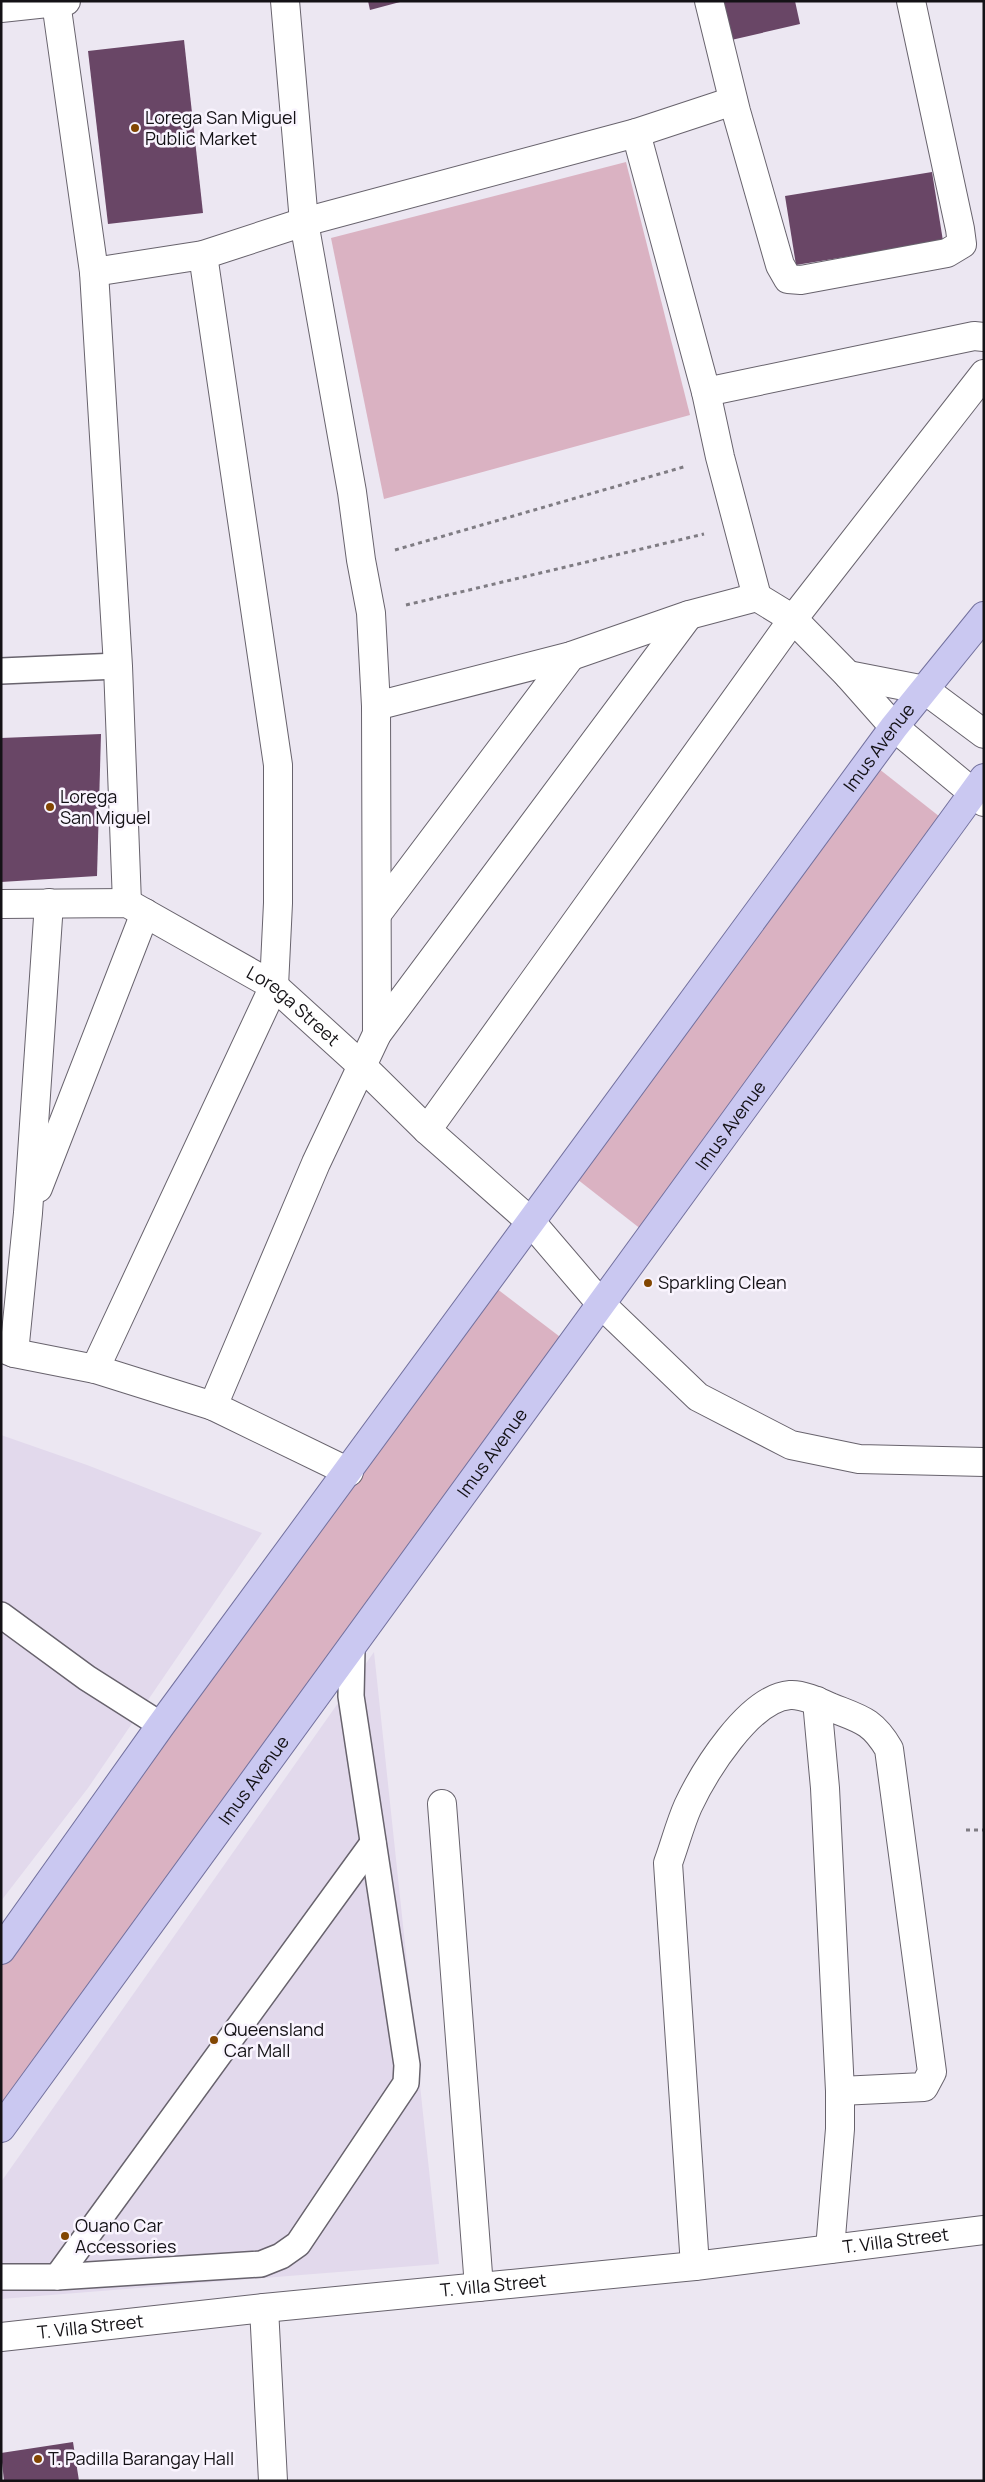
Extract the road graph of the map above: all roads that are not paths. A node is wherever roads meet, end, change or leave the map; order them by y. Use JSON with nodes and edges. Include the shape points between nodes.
{"nodes":[{"id":1,"x":285,"y":1,"type":"edge"},
{"id":2,"x":709,"y":1,"type":"edge"},
{"id":3,"x":912,"y":1,"type":"edge"},
{"id":4,"x":61,"y":2,"type":"edge"},
{"id":5,"x":1,"y":8,"type":"edge"},
{"id":6,"x":733,"y":101,"type":"junction"},
{"id":7,"x":636,"y":133,"type":"junction"},
{"id":8,"x":304,"y":222,"type":"junction"},
{"id":9,"x":204,"y":255,"type":"junction"},
{"id":10,"x":94,"y":272,"type":"junction"},
{"id":11,"x":984,"y":337,"type":"edge"},
{"id":12,"x":984,"y":374,"type":"edge"},
{"id":13,"x":706,"y":392,"type":"junction"},
{"id":14,"x":757,"y":597,"type":"junction"},
{"id":15,"x":689,"y":615,"type":"junction"},
{"id":16,"x":984,"y":616,"type":"edge"},
{"id":17,"x":793,"y":619,"type":"junction"},
{"id":18,"x":571,"y":656,"type":"junction"},
{"id":19,"x":118,"y":666,"type":"junction"},
{"id":20,"x":1,"y":672,"type":"edge"},
{"id":21,"x":848,"y":674,"type":"junction"},
{"id":22,"x":925,"y":690,"type":"junction"},
{"id":23,"x":376,"y":706,"type":"junction"},
{"id":24,"x":894,"y":727,"type":"junction"},
{"id":25,"x":984,"y":734,"type":"edge"},
{"id":26,"x":980,"y":791,"type":"edge"},
{"id":27,"x":49,"y":903,"type":"junction"},
{"id":28,"x":1,"y":904,"type":"edge"},
{"id":29,"x":136,"y":908,"type":"junction"},
{"id":30,"x":377,"y":914,"type":"junction"},
{"id":31,"x":274,"y":986,"type":"junction"},
{"id":32,"x":377,"y":1034,"type":"junction"},
{"id":33,"x":362,"y":1066,"type":"junction"},
{"id":34,"x":427,"y":1130,"type":"junction"},
{"id":35,"x":28,"y":1213,"type":"junction"},
{"id":36,"x":532,"y":1222,"type":"junction"},
{"id":37,"x":602,"y":1305,"type":"junction"},
{"id":38,"x":7,"y":1350,"type":"edge"},
{"id":39,"x":95,"y":1368,"type":"junction"},
{"id":40,"x":213,"y":1406,"type":"junction"},
{"id":41,"x":984,"y":1462,"type":"edge"},
{"id":42,"x":349,"y":1472,"type":"junction"},
{"id":43,"x":1,"y":1615,"type":"edge"},
{"id":44,"x":352,"y":1649,"type":"junction"},
{"id":45,"x":817,"y":1701,"type":"junction"},
{"id":46,"x":161,"y":1725,"type":"junction"},
{"id":47,"x":442,"y":1804,"type":"dead end"},
{"id":48,"x":373,"y":1843,"type":"junction"},
{"id":49,"x":1,"y":1950,"type":"edge"},
{"id":50,"x":840,"y":2091,"type":"junction"},
{"id":51,"x":1,"y":2128,"type":"edge"},
{"id":52,"x":984,"y":2230,"type":"edge"},
{"id":53,"x":830,"y":2249,"type":"junction"},
{"id":54,"x":696,"y":2266,"type":"junction"},
{"id":55,"x":1,"y":2277,"type":"edge"},
{"id":56,"x":57,"y":2277,"type":"junction"},
{"id":57,"x":479,"y":2287,"type":"junction"},
{"id":58,"x":264,"y":2308,"type":"junction"},
{"id":59,"x":1,"y":2337,"type":"edge"},
{"id":60,"x":273,"y":2481,"type":"edge"}],
"edges":[{"from":1,"to":8,"type":"street"},
{"from":2,"to":6,"type":"street"},
{"from":3,"to":6,"type":"street","via":[[960,228],[962,244],[947,253],[801,280],[788,279],[780,265]]},
{"from":4,"to":5,"type":"street"},
{"from":4,"to":10,"type":"street"},
{"from":6,"to":7,"type":"street"},
{"from":7,"to":8,"type":"street"},
{"from":7,"to":13,"type":"street"},
{"from":8,"to":9,"type":"street"},
{"from":8,"to":23,"type":"street","via":[[371,613]]},
{"from":9,"to":10,"type":"street"},
{"from":9,"to":31,"type":"street","via":[[278,765]]},
{"from":10,"to":19,"type":"street"},
{"from":11,"to":13,"type":"street","via":[[974,336]]},
{"from":12,"to":17,"type":"street"},
{"from":13,"to":14,"type":"street"},
{"from":14,"to":15,"type":"street"},
{"from":14,"to":17,"type":"street"},
{"from":15,"to":18,"type":"street"},
{"from":15,"to":32,"type":"street"},
{"from":16,"to":22,"type":"main road","name":"Imus Avenue"},
{"from":17,"to":21,"type":"street"},
{"from":17,"to":34,"type":"street"},
{"from":18,"to":23,"type":"street"},
{"from":18,"to":30,"type":"street"},
{"from":19,"to":20,"type":"lane"},
{"from":19,"to":29,"type":"street"},
{"from":21,"to":22,"type":"street"},
{"from":21,"to":24,"type":"street"},
{"from":22,"to":24,"type":"main road","name":"Imus Avenue"},
{"from":22,"to":25,"type":"street"},
{"from":23,"to":30,"type":"street"},
{"from":24,"to":26,"type":"street"},
{"from":24,"to":36,"type":"main road","name":"Imus Avenue"},
{"from":26,"to":37,"type":"main road","name":"Imus Avenue"},
{"from":27,"to":28,"type":"street","name":"Lorega Street"},
{"from":27,"to":29,"type":"street","name":"Lorega Street"},
{"from":27,"to":35,"type":"street"},
{"from":29,"to":31,"type":"street","name":"Lorega Street"},
{"from":29,"to":35,"type":"street"},
{"from":30,"to":32,"type":"street"},
{"from":31,"to":33,"type":"street","name":"Lorega Street"},
{"from":31,"to":39,"type":"street"},
{"from":32,"to":33,"type":"street"},
{"from":33,"to":34,"type":"street","name":"Lorega Street"},
{"from":33,"to":40,"type":"street","via":[[316,1163]]},
{"from":34,"to":36,"type":"street","name":"Lorega Street"},
{"from":35,"to":38,"type":"street"},
{"from":36,"to":37,"type":"street","name":"Lorega Street"},
{"from":36,"to":42,"type":"main road","name":"Imus Avenue"},
{"from":37,"to":41,"type":"street","name":"Lorega Street","via":[[698,1397],[791,1445],[860,1459]]},
{"from":37,"to":44,"type":"main road","name":"Imus Avenue"},
{"from":38,"to":39,"type":"street"},
{"from":39,"to":40,"type":"street"},
{"from":40,"to":42,"type":"street"},
{"from":42,"to":46,"type":"main road","name":"Imus Avenue"},
{"from":43,"to":46,"type":"lane","via":[[87,1678]]},
{"from":44,"to":48,"type":"lane","via":[[351,1696]]},
{"from":44,"to":51,"type":"main road","name":"Imus Avenue"},
{"from":45,"to":50,"type":"street","via":[[826,1788]]},
{"from":45,"to":50,"type":"street","via":[[862,1719],[878,1731],[889,1749],[932,2072],[924,2087]]},
{"from":45,"to":54,"type":"street","via":[[791,1695],[769,1702],[751,1715],[710,1766],[688,1806],[668,1863]]},
{"from":46,"to":49,"type":"main road","name":"Imus Avenue"},
{"from":47,"to":57,"type":"street"},
{"from":48,"to":56,"type":"lane"},
{"from":48,"to":56,"type":"lane","via":[[407,2065],[406,2083],[298,2244],[261,2264]]},
{"from":50,"to":53,"type":"street"},
{"from":52,"to":53,"type":"street","name":"T. Villa Street"},
{"from":53,"to":54,"type":"street","name":"T. Villa Street"},
{"from":54,"to":57,"type":"street","name":"T. Villa Street"},
{"from":55,"to":56,"type":"lane"},
{"from":57,"to":58,"type":"street","name":"T. Villa Street"},
{"from":58,"to":59,"type":"street","name":"T. Villa Street"},
{"from":58,"to":60,"type":"street"}]}
